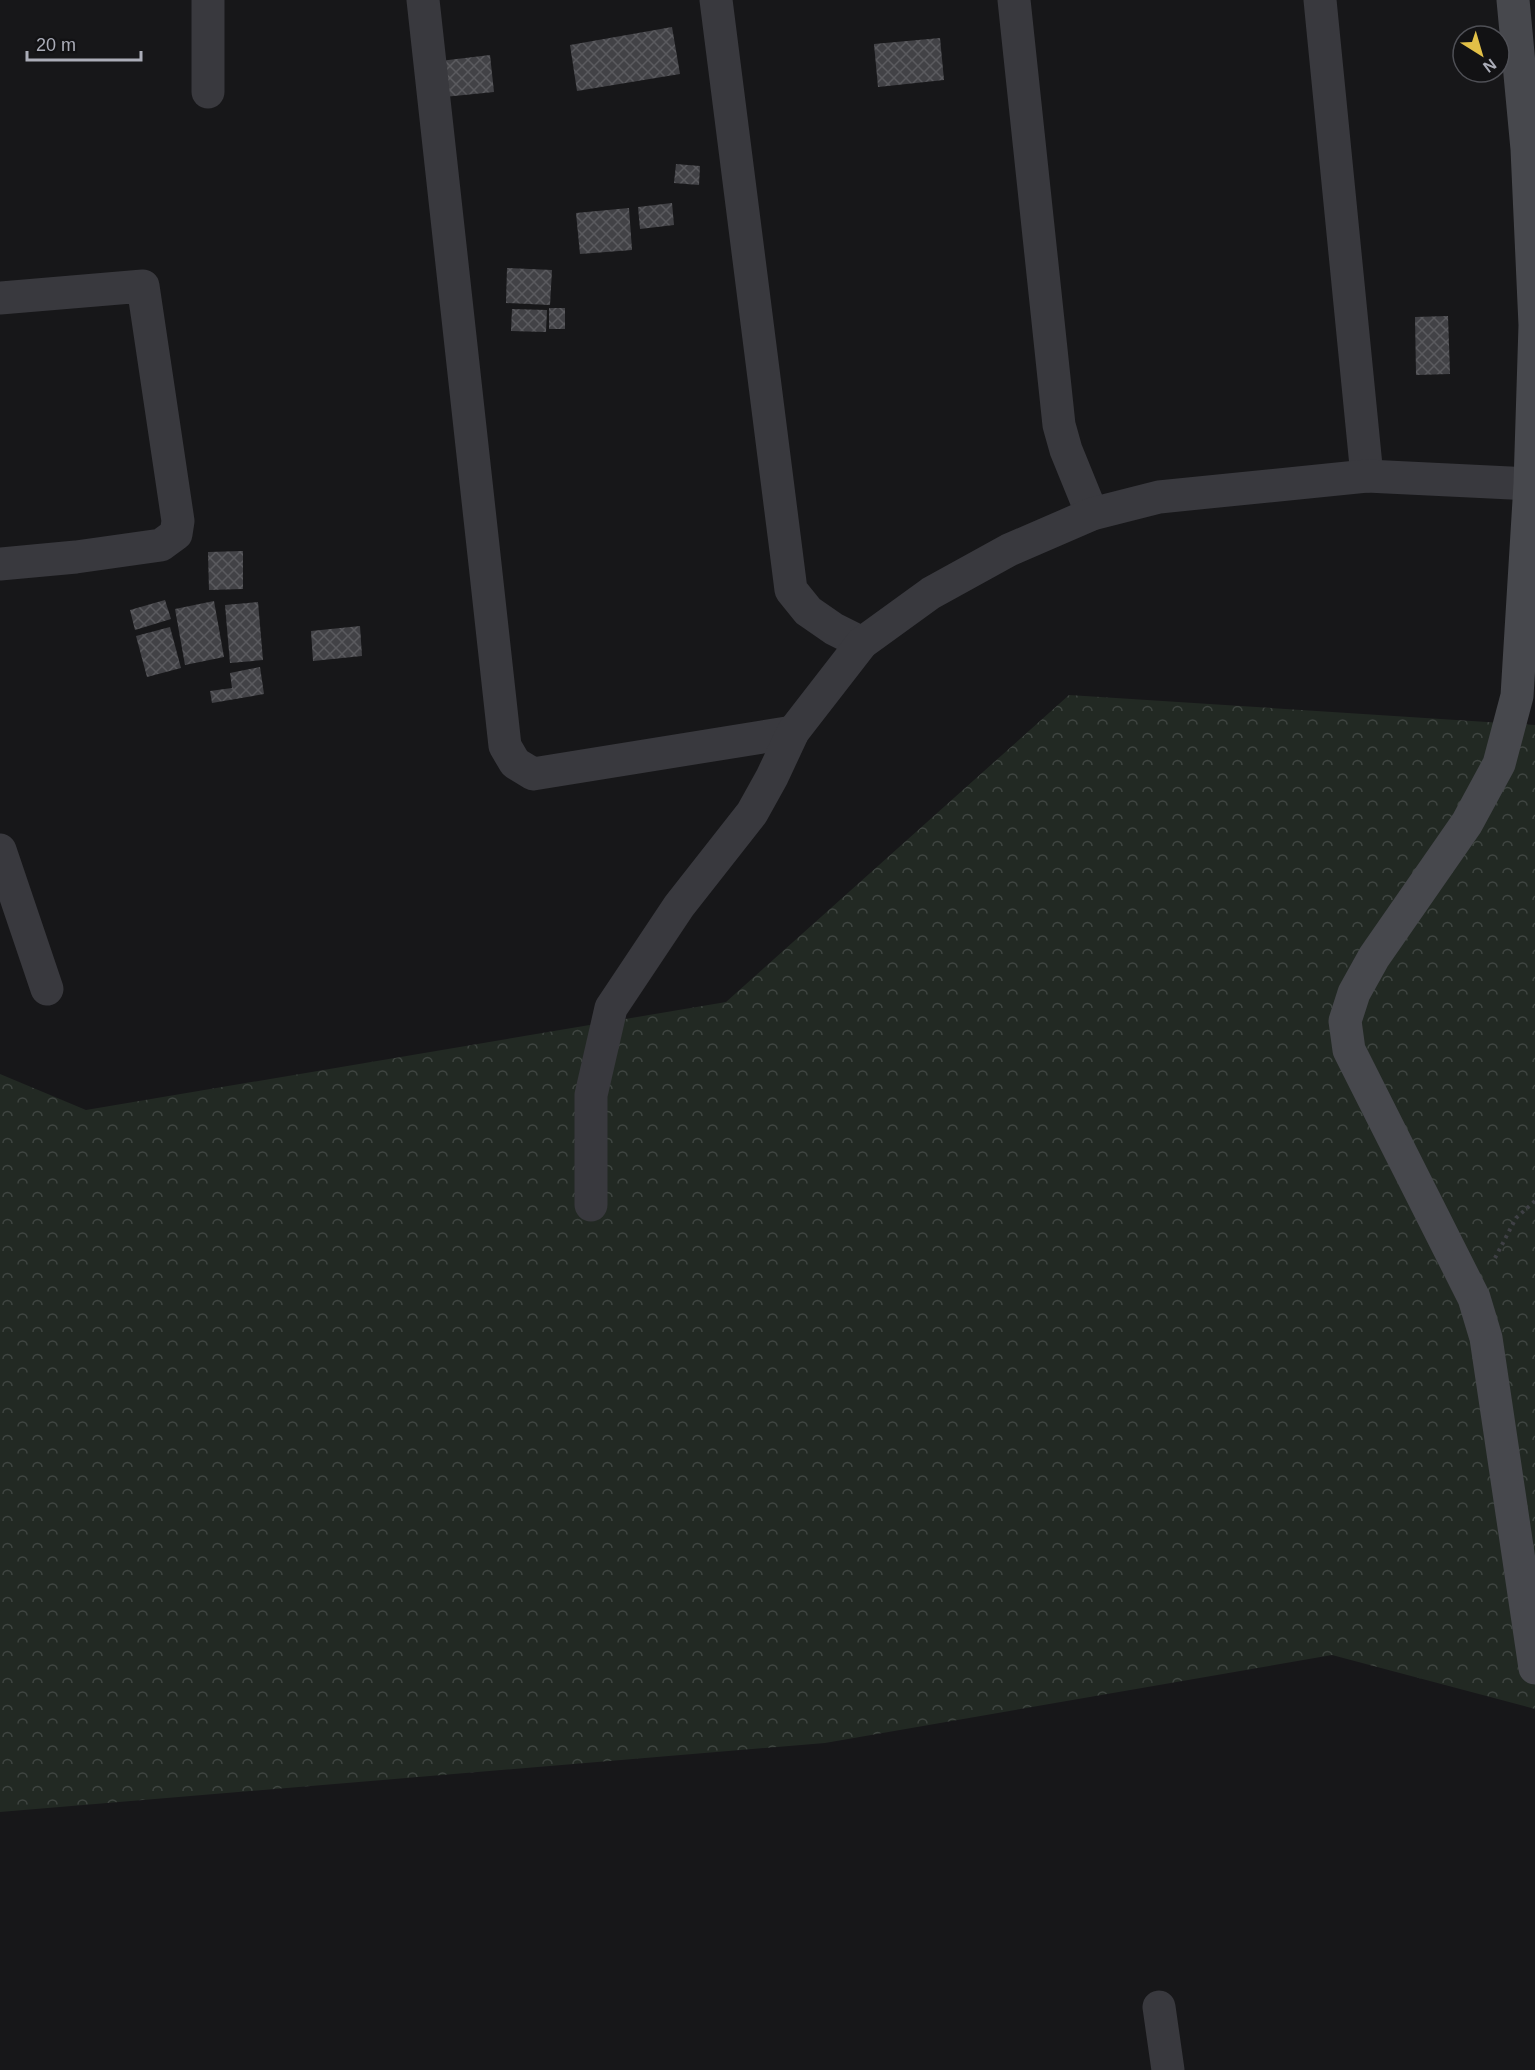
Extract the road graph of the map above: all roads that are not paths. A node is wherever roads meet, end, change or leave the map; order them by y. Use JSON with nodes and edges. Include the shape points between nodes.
{"nodes":[{"id":1,"x":208,"y":0,"type":"edge"},
{"id":2,"x":423,"y":0,"type":"edge"},
{"id":3,"x":716,"y":0,"type":"edge"},
{"id":4,"x":1014,"y":0,"type":"edge"},
{"id":5,"x":1320,"y":0,"type":"edge"},
{"id":6,"x":1521,"y":14,"type":"edge"},
{"id":7,"x":208,"y":92,"type":"dead end"},
{"id":8,"x":0,"y":298,"type":"edge"},
{"id":9,"x":1535,"y":325,"type":"edge"},
{"id":10,"x":1368,"y":476,"type":"junction"},
{"id":11,"x":1530,"y":484,"type":"junction"},
{"id":12,"x":1092,"y":514,"type":"junction"},
{"id":13,"x":0,"y":564,"type":"edge"},
{"id":14,"x":862,"y":643,"type":"junction"},
{"id":15,"x":794,"y":732,"type":"junction"},
{"id":16,"x":0,"y":850,"type":"edge"},
{"id":17,"x":47,"y":989,"type":"dead end"},
{"id":18,"x":591,"y":1205,"type":"dead end"},
{"id":19,"x":1535,"y":1668,"type":"edge"},
{"id":20,"x":1159,"y":2007,"type":"dead end"},
{"id":21,"x":1168,"y":2070,"type":"edge"}],
"edges":[{"from":1,"to":7,"type":"street"},
{"from":2,"to":15,"type":"street","via":[[505,746],[515,763],[533,774]]},
{"from":3,"to":14,"type":"street","via":[[791,590],[808,611]]},
{"from":4,"to":12,"type":"street","via":[[1059,425]]},
{"from":5,"to":10,"type":"street"},
{"from":6,"to":9,"type":"street"},
{"from":8,"to":13,"type":"street","via":[[143,286],[178,521],[176,534],[161,545]]},
{"from":9,"to":11,"type":"street"},
{"from":10,"to":11,"type":"street"},
{"from":10,"to":12,"type":"street","via":[[1159,497]]},
{"from":11,"to":19,"type":"street","via":[[1517,696],[1499,764],[1467,823],[1374,957],[1354,993],[1345,1022],[1349,1050],[1474,1298],[1486,1338]]},
{"from":12,"to":14,"type":"street","via":[[1009,550],[931,593]]},
{"from":14,"to":15,"type":"street"},
{"from":15,"to":18,"type":"street","via":[[752,813],[679,906],[610,1008],[591,1095]]},
{"from":16,"to":17,"type":"street"},
{"from":20,"to":21,"type":"street"}]}
